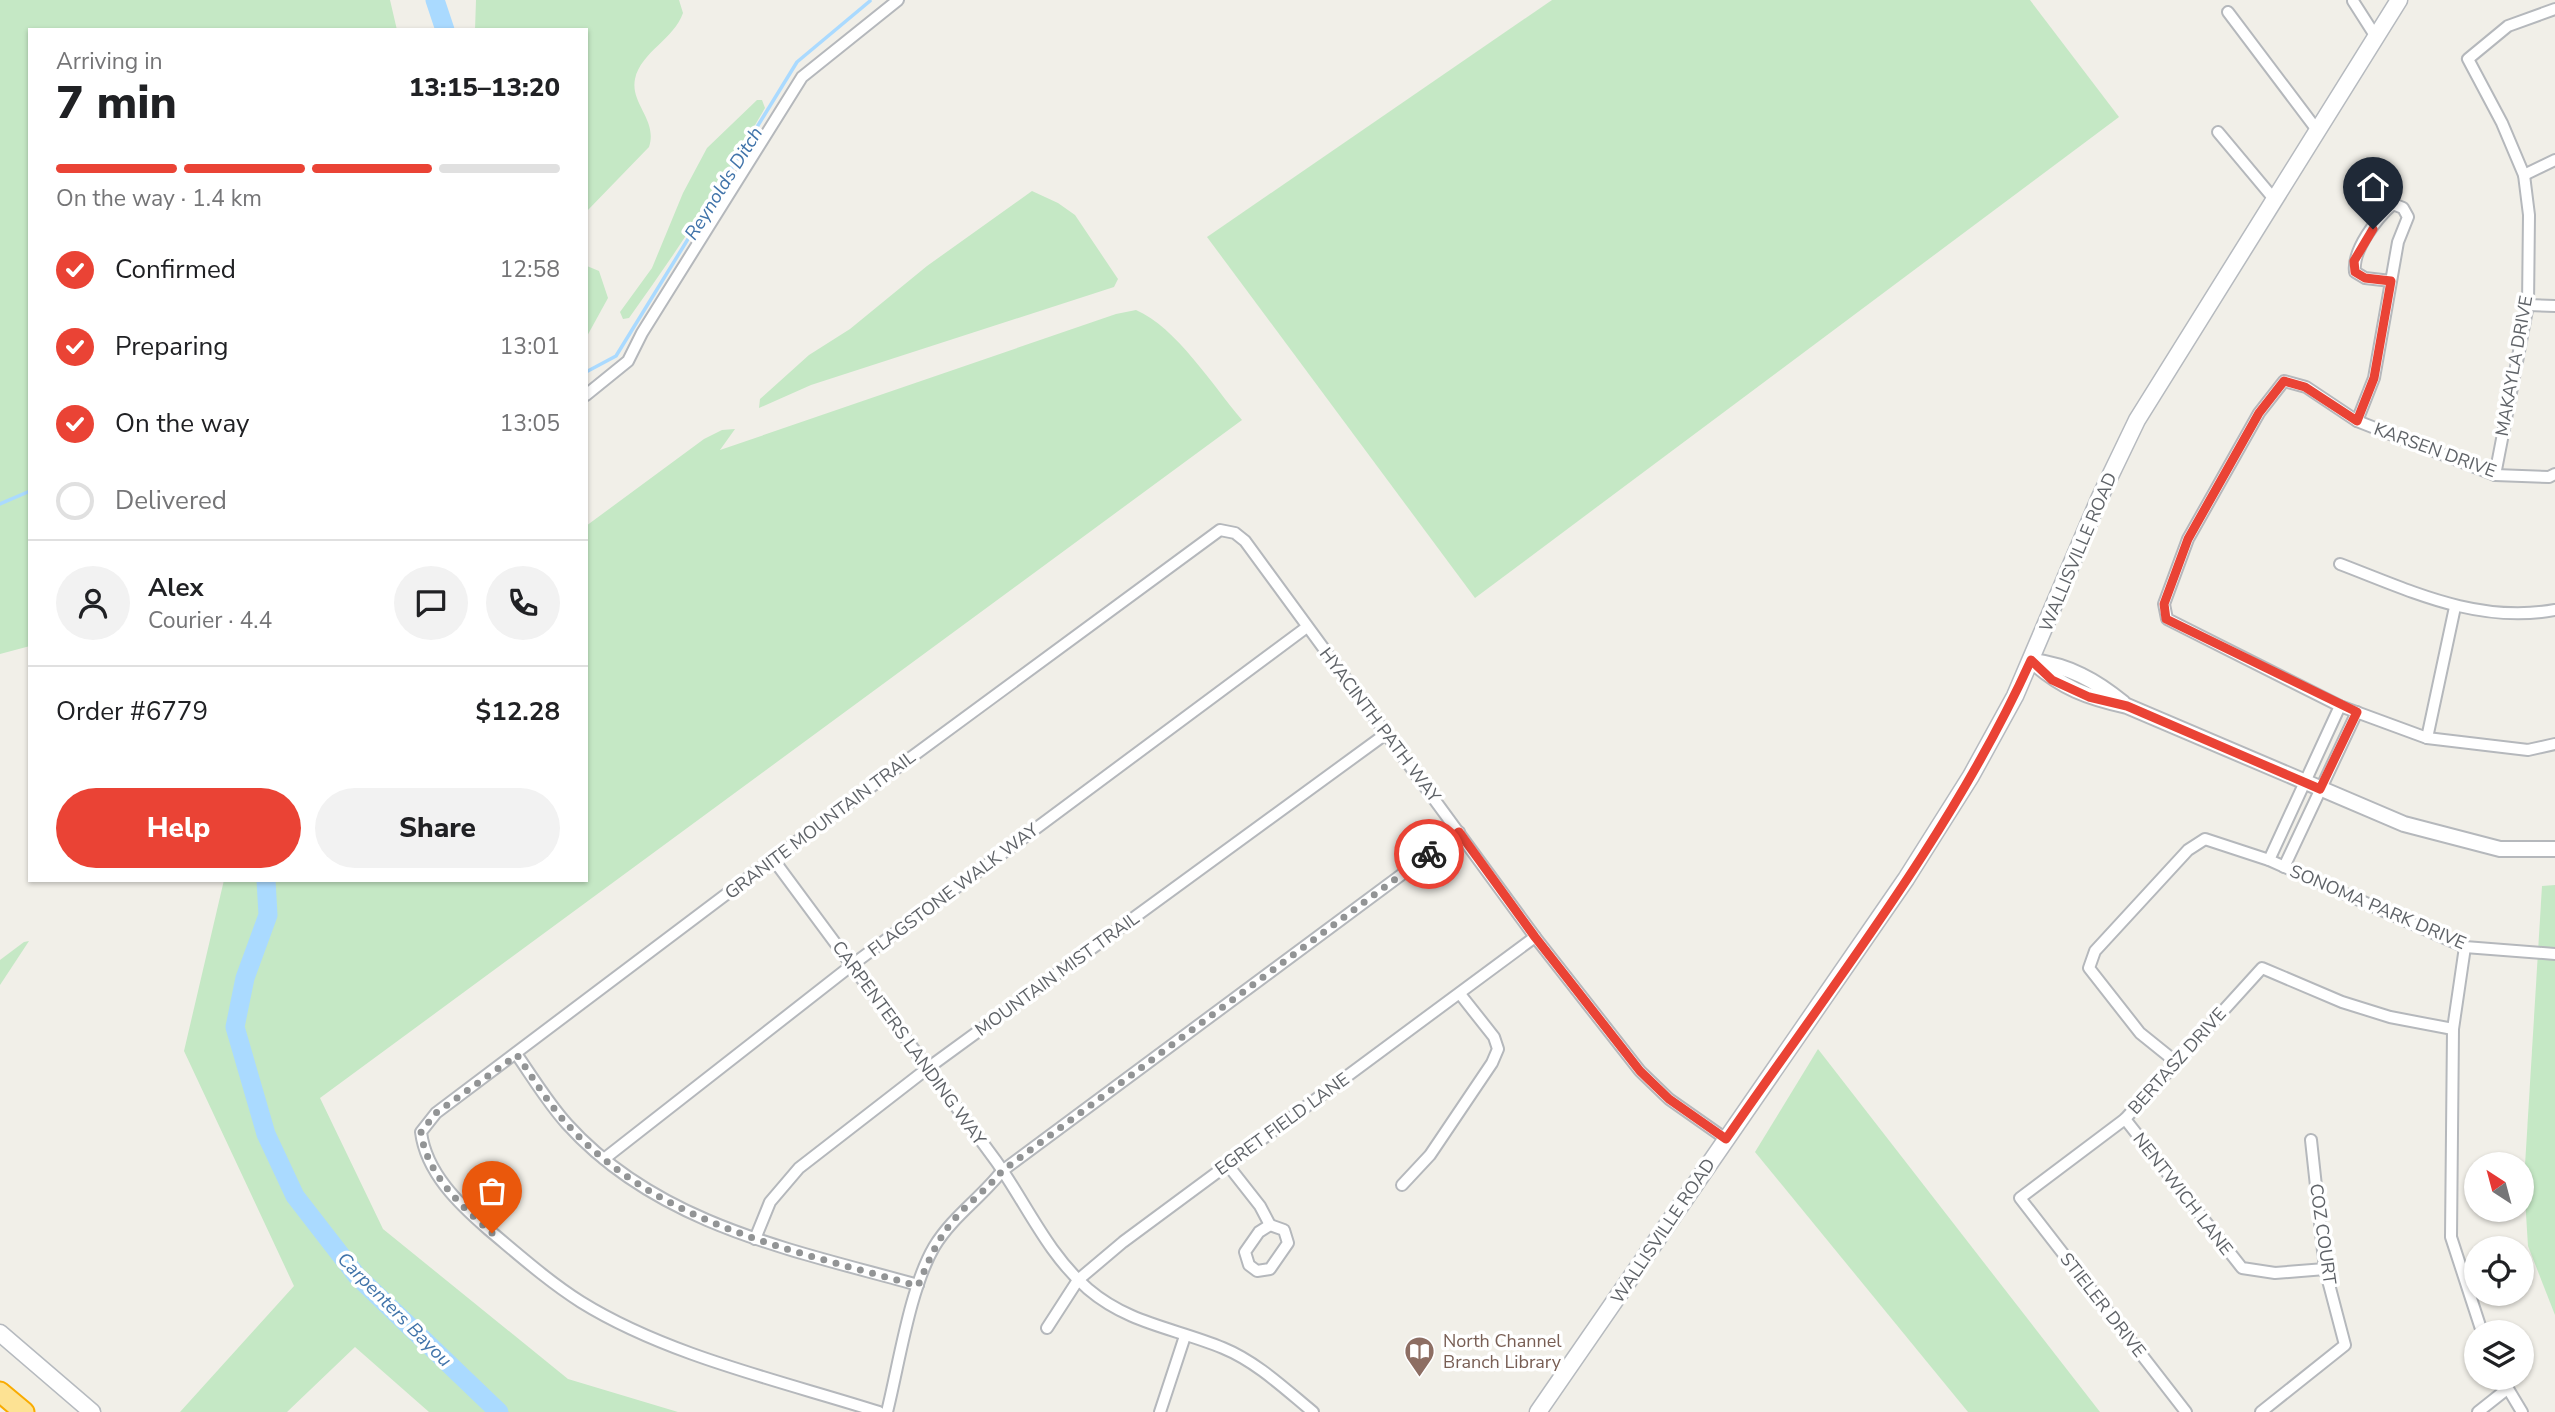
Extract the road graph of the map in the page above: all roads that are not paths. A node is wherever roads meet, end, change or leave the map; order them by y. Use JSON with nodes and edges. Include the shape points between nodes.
{"nodes":[{"id":1,"x":898,"y":0,"type":"edge"},
{"id":2,"x":2399,"y":0,"type":"edge"},
{"id":3,"x":2353,"y":1,"type":"edge"},
{"id":4,"x":2555,"y":9,"type":"edge"},
{"id":5,"x":2228,"y":12,"type":"dead end"},
{"id":6,"x":2376,"y":37,"type":"junction"},
{"id":7,"x":2318,"y":130,"type":"junction"},
{"id":8,"x":2218,"y":132,"type":"dead end"},
{"id":9,"x":2555,"y":160,"type":"edge"},
{"id":10,"x":2524,"y":175,"type":"junction"},
{"id":11,"x":2274,"y":199,"type":"junction"},
{"id":12,"x":2391,"y":281,"type":"junction"},
{"id":13,"x":2528,"y":305,"type":"junction"},
{"id":14,"x":2555,"y":306,"type":"edge"},
{"id":15,"x":588,"y":393,"type":"edge"},
{"id":16,"x":2357,"y":421,"type":"junction"},
{"id":17,"x":2555,"y":474,"type":"edge"},
{"id":18,"x":2495,"y":475,"type":"junction"},
{"id":19,"x":1228,"y":530,"type":"joint"},
{"id":20,"x":2340,"y":564,"type":"dead end"},
{"id":21,"x":2455,"y":607,"type":"junction"},
{"id":22,"x":2555,"y":610,"type":"edge"},
{"id":23,"x":1307,"y":627,"type":"junction"},
{"id":24,"x":2031,"y":660,"type":"junction"},
{"id":25,"x":2340,"y":706,"type":"junction"},
{"id":26,"x":2357,"y":712,"type":"junction"},
{"id":27,"x":1387,"y":733,"type":"junction"},
{"id":28,"x":2427,"y":737,"type":"junction"},
{"id":29,"x":2555,"y":744,"type":"edge"},
{"id":30,"x":2303,"y":782,"type":"junction"},
{"id":31,"x":2320,"y":789,"type":"junction"},
{"id":32,"x":1459,"y":832,"type":"junction"},
{"id":33,"x":2555,"y":849,"type":"edge"},
{"id":34,"x":773,"y":859,"type":"junction"},
{"id":35,"x":2269,"y":860,"type":"junction"},
{"id":36,"x":2284,"y":867,"type":"junction"},
{"id":37,"x":1535,"y":937,"type":"junction"},
{"id":38,"x":2465,"y":947,"type":"junction"},
{"id":39,"x":2555,"y":954,"type":"edge"},
{"id":40,"x":852,"y":965,"type":"junction"},
{"id":41,"x":1460,"y":994,"type":"junction"},
{"id":42,"x":2453,"y":1029,"type":"junction"},
{"id":43,"x":517,"y":1055,"type":"junction"},
{"id":44,"x":2176,"y":1062,"type":"junction"},
{"id":45,"x":928,"y":1068,"type":"junction"},
{"id":46,"x":2125,"y":1119,"type":"junction"},
{"id":47,"x":1726,"y":1139,"type":"junction"},
{"id":48,"x":2311,"y":1140,"type":"dead end"},
{"id":49,"x":604,"y":1159,"type":"junction"},
{"id":50,"x":1227,"y":1164,"type":"junction"},
{"id":51,"x":1002,"y":1171,"type":"junction"},
{"id":52,"x":1402,"y":1185,"type":"dead end"},
{"id":53,"x":2020,"y":1198,"type":"joint"},
{"id":54,"x":1270,"y":1225,"type":"junction"},
{"id":55,"x":755,"y":1239,"type":"junction"},
{"id":56,"x":2325,"y":1269,"type":"junction"},
{"id":57,"x":1078,"y":1280,"type":"junction"},
{"id":58,"x":918,"y":1286,"type":"junction"},
{"id":59,"x":2478,"y":1320,"type":"edge"},
{"id":60,"x":1047,"y":1328,"type":"dead end"},
{"id":61,"x":0,"y":1333,"type":"edge"},
{"id":62,"x":1185,"y":1336,"type":"junction"},
{"id":63,"x":2506,"y":1390,"type":"edge"},
{"id":64,"x":2508,"y":1390,"type":"edge"},
{"id":65,"x":0,"y":1392,"type":"edge"},
{"id":66,"x":24,"y":1412,"type":"edge"},
{"id":67,"x":92,"y":1412,"type":"edge"},
{"id":68,"x":879,"y":1412,"type":"edge"},
{"id":69,"x":887,"y":1412,"type":"edge"},
{"id":70,"x":1160,"y":1412,"type":"edge"},
{"id":71,"x":1312,"y":1412,"type":"edge"},
{"id":72,"x":1538,"y":1412,"type":"edge"},
{"id":73,"x":2186,"y":1412,"type":"edge"},
{"id":74,"x":2261,"y":1412,"type":"edge"},
{"id":75,"x":2478,"y":1412,"type":"edge"},
{"id":76,"x":2522,"y":1412,"type":"edge"}],
"edges":[{"from":1,"to":15,"type":"street","via":[[802,77],[628,361]]},
{"from":2,"to":6,"type":"main road","name":"WALLISVILLE ROAD"},
{"from":3,"to":6,"type":"street"},
{"from":4,"to":10,"type":"street","name":"MAKAYLA DRIVE","via":[[2508,26],[2468,59]]},
{"from":5,"to":7,"type":"street"},
{"from":6,"to":7,"type":"main road","name":"WALLISVILLE ROAD"},
{"from":7,"to":11,"type":"main road","name":"WALLISVILLE ROAD"},
{"from":8,"to":11,"type":"street"},
{"from":9,"to":10,"type":"street"},
{"from":10,"to":13,"type":"street","name":"MAKAYLA DRIVE","via":[[2529,215]]},
{"from":11,"to":24,"type":"main road","name":"WALLISVILLE ROAD","via":[[2137,420]]},
{"from":12,"to":12,"type":"street","via":[[2408,217],[2403,208],[2393,204],[2382,213],[2354,261],[2355,272],[2365,278]]},
{"from":12,"to":16,"type":"street","via":[[2374,378]]},
{"from":13,"to":14,"type":"street"},
{"from":13,"to":18,"type":"street","name":"MAKAYLA DRIVE"},
{"from":16,"to":18,"type":"street","name":"KARSEN DRIVE"},
{"from":16,"to":25,"type":"street","name":"KARSEN DRIVE","via":[[2305,387],[2284,381],[2259,413],[2188,539],[2164,604],[2166,619]]},
{"from":17,"to":18,"type":"street","name":"KARSEN DRIVE"},
{"from":19,"to":23,"type":"street","name":"HYACINTH PATH WAY","via":[[1245,541]]},
{"from":19,"to":34,"type":"street","name":"GRANITE MOUNTAIN TRAIL","via":[[1205,538]]},
{"from":20,"to":21,"type":"street"},
{"from":21,"to":22,"type":"street","via":[[2527,615]]},
{"from":21,"to":28,"type":"street"},
{"from":23,"to":27,"type":"street","name":"HYACINTH PATH WAY"},
{"from":23,"to":40,"type":"street","name":"FLAGSTONE WALK WAY"},
{"from":24,"to":30,"type":"street","via":[[2060,665],[2096,681],[2127,706]]},
{"from":24,"to":47,"type":"main road","name":"WALLISVILLE ROAD","via":[[1971,776],[1912,869]]},
{"from":25,"to":26,"type":"street"},
{"from":25,"to":30,"type":"street"},
{"from":26,"to":28,"type":"street"},
{"from":26,"to":31,"type":"street"},
{"from":27,"to":32,"type":"street","name":"HYACINTH PATH WAY"},
{"from":27,"to":45,"type":"street","name":"MOUNTAIN MIST TRAIL"},
{"from":28,"to":29,"type":"street","via":[[2528,750]]},
{"from":30,"to":31,"type":"street"},
{"from":30,"to":35,"type":"street"},
{"from":31,"to":33,"type":"street","via":[[2404,824],[2500,849]]},
{"from":31,"to":36,"type":"street"},
{"from":32,"to":37,"type":"street","name":"HYACINTH PATH WAY"},
{"from":32,"to":51,"type":"street"},
{"from":34,"to":40,"type":"street","name":"CARPENTERS LANDING WAY"},
{"from":34,"to":43,"type":"street","name":"GRANITE MOUNTAIN TRAIL"},
{"from":35,"to":36,"type":"street","name":"SONOMA PARK DRIVE"},
{"from":35,"to":44,"type":"street","name":"SONOMA PARK DRIVE","via":[[2205,839],[2188,850],[2095,951],[2089,968],[2140,1033]]},
{"from":36,"to":38,"type":"street","name":"SONOMA PARK DRIVE"},
{"from":37,"to":41,"type":"street","name":"EGRET FIELD LANE"},
{"from":37,"to":47,"type":"street","name":"HYACINTH PATH WAY","via":[[1640,1071],[1669,1099]]},
{"from":38,"to":39,"type":"street","name":"SONOMA PARK DRIVE"},
{"from":38,"to":42,"type":"street"},
{"from":40,"to":45,"type":"street","name":"CARPENTERS LANDING WAY"},
{"from":40,"to":49,"type":"street","name":"FLAGSTONE WALK WAY"},
{"from":41,"to":50,"type":"street","name":"EGRET FIELD LANE"},
{"from":41,"to":52,"type":"street","via":[[1494,1037],[1498,1049],[1430,1155]]},
{"from":42,"to":44,"type":"street","name":"BERTASZ DRIVE","via":[[2342,1002],[2262,968]]},
{"from":42,"to":59,"type":"street","via":[[2451,1237]]},
{"from":43,"to":49,"type":"street","via":[[565,1122]]},
{"from":43,"to":68,"type":"street","name":"GRANITE MOUNTAIN TRAIL","via":[[436,1113],[421,1132],[433,1167],[460,1204],[582,1303],[656,1339]]},
{"from":44,"to":46,"type":"street","name":"BERTASZ DRIVE"},
{"from":45,"to":51,"type":"street","name":"CARPENTERS LANDING WAY"},
{"from":45,"to":55,"type":"street","name":"MOUNTAIN MIST TRAIL","via":[[792,1175],[770,1202]]},
{"from":46,"to":53,"type":"street","name":"BERTASZ DRIVE"},
{"from":46,"to":56,"type":"street","name":"NENTWICH LANE","via":[[2242,1268],[2275,1273]]},
{"from":47,"to":72,"type":"main road","name":"WALLISVILLE ROAD"},
{"from":48,"to":56,"type":"street","name":"COZ COURT"},
{"from":49,"to":55,"type":"street","via":[[670,1205]]},
{"from":50,"to":54,"type":"street"},
{"from":50,"to":57,"type":"street","name":"EGRET FIELD LANE"},
{"from":51,"to":57,"type":"street","name":"CARPENTERS LANDING WAY","via":[[1049,1247]]},
{"from":51,"to":58,"type":"street","via":[[953,1220],[933,1248]]},
{"from":53,"to":73,"type":"street","name":"STIELER DRIVE"},
{"from":54,"to":54,"type":"street","via":[[1284,1230],[1288,1243],[1270,1269],[1257,1271],[1245,1252],[1262,1228]]},
{"from":55,"to":58,"type":"street"},
{"from":56,"to":74,"type":"street","name":"COZ COURT","via":[[2345,1345]]},
{"from":57,"to":60,"type":"street","name":"EGRET FIELD LANE"},
{"from":57,"to":62,"type":"street","name":"CARPENTERS LANDING WAY","via":[[1127,1315]]},
{"from":58,"to":69,"type":"street"},
{"from":61,"to":67,"type":"main road"},
{"from":62,"to":70,"type":"street"},
{"from":62,"to":71,"type":"street","name":"CARPENTERS LANDING WAY","via":[[1245,1359]]},
{"from":63,"to":75,"type":"street"},
{"from":64,"to":76,"type":"street"},
{"from":65,"to":66,"type":"highway"}]}
